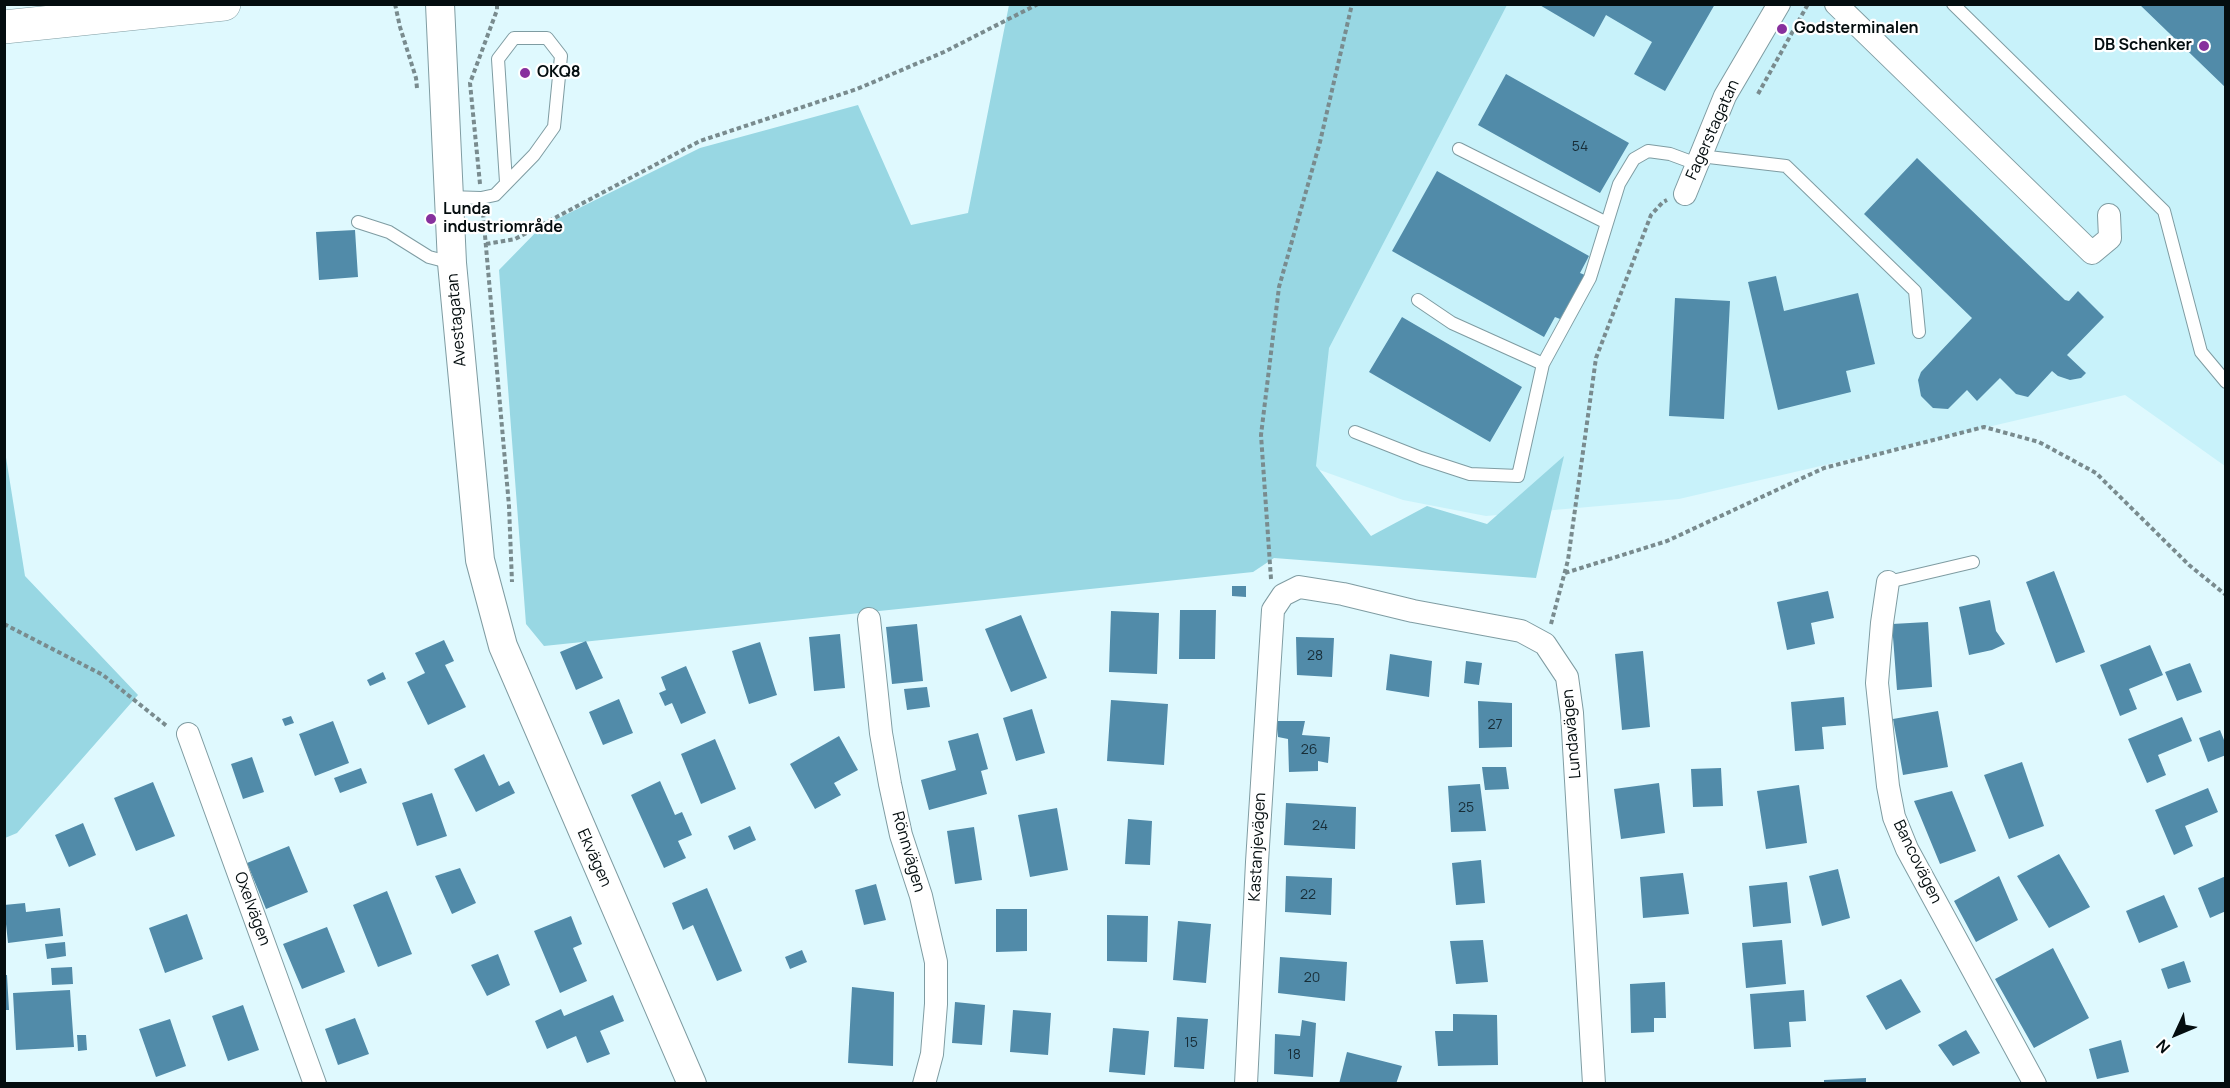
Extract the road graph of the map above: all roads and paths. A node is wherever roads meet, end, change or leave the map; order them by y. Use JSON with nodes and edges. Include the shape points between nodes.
{"nodes":[{"id":1,"x":224,"y":4,"type":"edge"},
{"id":2,"x":440,"y":4,"type":"edge"},
{"id":3,"x":497,"y":4,"type":"edge"},
{"id":4,"x":1038,"y":4,"type":"edge"},
{"id":5,"x":1352,"y":4,"type":"edge"},
{"id":6,"x":1779,"y":4,"type":"edge"},
{"id":7,"x":1808,"y":4,"type":"edge"},
{"id":8,"x":1836,"y":4,"type":"edge"},
{"id":9,"x":1953,"y":4,"type":"edge"},
{"id":10,"x":4,"y":27,"type":"edge"},
{"id":11,"x":1758,"y":94,"type":"dead end"},
{"id":12,"x":1459,"y":149,"type":"dead end"},
{"id":13,"x":1699,"y":160,"type":"junction"},
{"id":14,"x":506,"y":182,"type":"junction"},
{"id":15,"x":1685,"y":194,"type":"joint"},
{"id":16,"x":448,"y":197,"type":"junction"},
{"id":17,"x":481,"y":198,"type":"junction"},
{"id":18,"x":2109,"y":215,"type":"dead end"},
{"id":19,"x":358,"y":222,"type":"dead end"},
{"id":20,"x":1607,"y":223,"type":"junction"},
{"id":21,"x":486,"y":244,"type":"junction"},
{"id":22,"x":452,"y":263,"type":"junction"},
{"id":23,"x":1418,"y":300,"type":"dead end"},
{"id":24,"x":1919,"y":332,"type":"dead end"},
{"id":25,"x":1544,"y":364,"type":"junction"},
{"id":26,"x":2226,"y":382,"type":"edge"},
{"id":27,"x":1355,"y":432,"type":"dead end"},
{"id":28,"x":1973,"y":562,"type":"dead end"},
{"id":29,"x":1564,"y":573,"type":"junction"},
{"id":30,"x":1888,"y":582,"type":"joint"},
{"id":31,"x":514,"y":593,"type":"dead end"},
{"id":32,"x":2226,"y":595,"type":"edge"},
{"id":33,"x":1273,"y":610,"type":"junction"},
{"id":34,"x":869,"y":619,"type":"dead end"},
{"id":35,"x":4,"y":624,"type":"edge"},
{"id":36,"x":498,"y":632,"type":"joint"},
{"id":37,"x":1545,"y":644,"type":"junction"},
{"id":38,"x":188,"y":734,"type":"joint"},
{"id":39,"x":315,"y":1083,"type":"edge"},
{"id":40,"x":692,"y":1083,"type":"edge"},
{"id":41,"x":924,"y":1083,"type":"edge"},
{"id":42,"x":1246,"y":1083,"type":"edge"},
{"id":43,"x":1594,"y":1083,"type":"edge"},
{"id":44,"x":2035,"y":1083,"type":"edge"}],
"edges":[{"from":1,"to":10,"type":"main road"},
{"from":2,"to":16,"type":"street","name":"Avestagatan"},
{"from":3,"to":17,"type":"path","via":[[470,83]]},
{"from":4,"to":21,"type":"path","via":[[944,52],[857,89],[700,141],[515,239]]},
{"from":5,"to":33,"type":"path","via":[[1320,142],[1279,287],[1261,435]]},
{"from":6,"to":13,"type":"street","name":"Fagerstagatan","via":[[1725,96]]},
{"from":7,"to":11,"type":"path"},
{"from":8,"to":18,"type":"street","via":[[2092,253],[2110,238]]},
{"from":9,"to":26,"type":"lane","via":[[2164,211],[2201,352]]},
{"from":12,"to":20,"type":"lane"},
{"from":13,"to":15,"type":"street","name":"Fagerstagatan"},
{"from":13,"to":20,"type":"lane","via":[[1648,151],[1634,159],[1619,184]]},
{"from":13,"to":24,"type":"lane","via":[[1786,166],[1915,291]]},
{"from":14,"to":14,"type":"lane","via":[[534,156],[554,127],[561,56],[547,38],[514,38],[498,59]]},
{"from":14,"to":17,"type":"lane","via":[[495,195]]},
{"from":15,"to":29,"type":"path","via":[[1663,202],[1651,215],[1596,358]]},
{"from":16,"to":17,"type":"lane"},
{"from":16,"to":22,"type":"street","name":"Avestagatan"},
{"from":17,"to":21,"type":"path"},
{"from":19,"to":22,"type":"lane","via":[[389,232],[429,257]]},
{"from":20,"to":25,"type":"lane","via":[[1590,278]]},
{"from":21,"to":31,"type":"path"},
{"from":22,"to":36,"type":"street","name":"Avestagatan","via":[[480,560]]},
{"from":23,"to":25,"type":"lane","via":[[1452,323]]},
{"from":25,"to":27,"type":"lane","via":[[1518,476],[1470,474]]},
{"from":28,"to":30,"type":"lane"},
{"from":29,"to":32,"type":"path","via":[[1667,541],[1824,468],[1984,427],[2039,442],[2096,473],[2189,565]]},
{"from":29,"to":37,"type":"path"},
{"from":30,"to":44,"type":"street","name":"Bancovägen","via":[[1877,683],[1894,817],[1907,849]]},
{"from":33,"to":37,"type":"street","name":"Lundavägen","via":[[1283,595],[1299,587],[1521,631]]},
{"from":33,"to":42,"type":"street","name":"Kastanjevägen"},
{"from":34,"to":41,"type":"street","name":"Rönnvägen","via":[[890,784],[936,962],[932,1054]]},
{"from":35,"to":38,"type":"path","via":[[103,675],[174,732]]},
{"from":36,"to":40,"type":"street","name":"Ekvägen"},
{"from":37,"to":43,"type":"street","name":"Lundavägen","via":[[1567,677],[1572,712]]},
{"from":38,"to":39,"type":"street","name":"Oxelvägen"}]}
